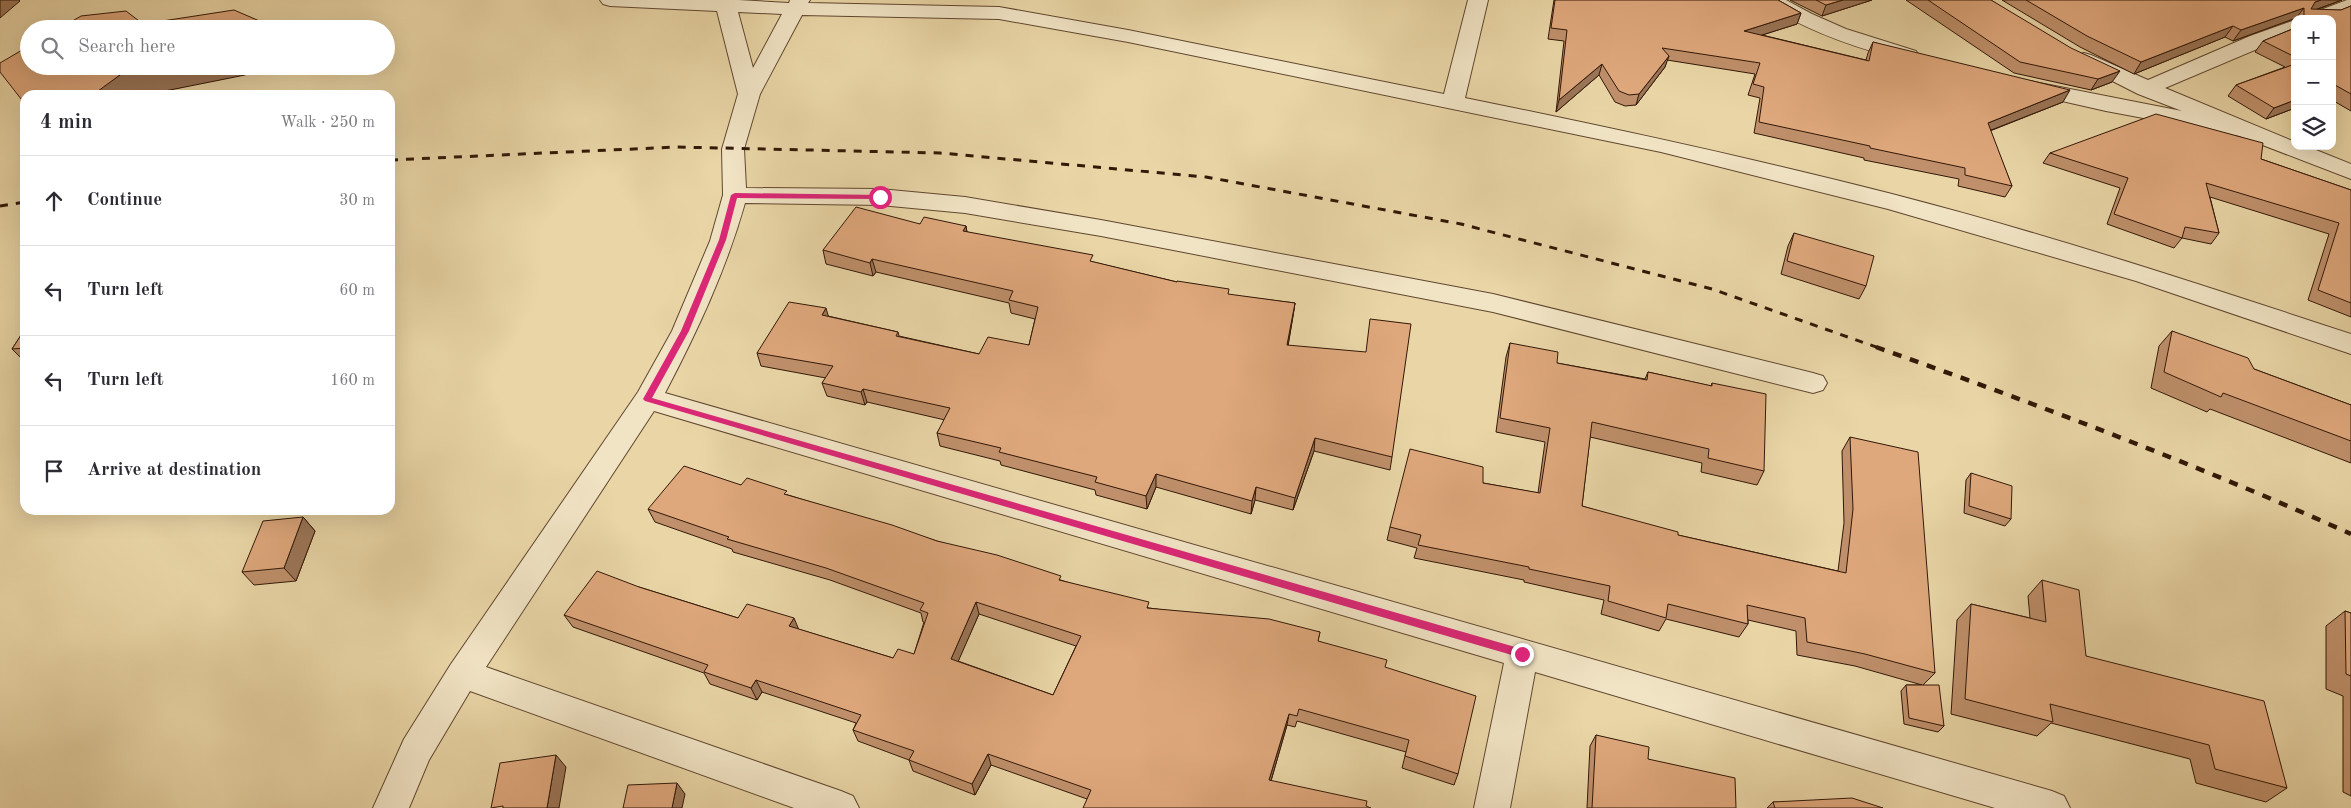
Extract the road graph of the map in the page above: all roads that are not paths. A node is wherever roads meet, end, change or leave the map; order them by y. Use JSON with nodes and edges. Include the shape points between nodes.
{"nodes":[{"id":1,"x":610,"y":0,"type":"edge"},
{"id":2,"x":947,"y":0,"type":"edge"},
{"id":3,"x":1478,"y":0,"type":"edge"},
{"id":4,"x":1772,"y":0,"type":"edge"},
{"id":5,"x":727,"y":3,"type":"edge"},
{"id":6,"x":799,"y":4,"type":"edge"},
{"id":7,"x":2351,"y":6,"type":"edge"},
{"id":8,"x":999,"y":13,"type":"junction"},
{"id":9,"x":2325,"y":15,"type":"edge"},
{"id":10,"x":2291,"y":27,"type":"edge"},
{"id":11,"x":2064,"y":48,"type":"edge"},
{"id":12,"x":1928,"y":60,"type":"edge"},
{"id":13,"x":2010,"y":82,"type":"edge"},
{"id":14,"x":2146,"y":89,"type":"junction"},
{"id":15,"x":749,"y":94,"type":"junction"},
{"id":16,"x":1453,"y":102,"type":"junction"},
{"id":17,"x":2240,"y":129,"type":"junction"},
{"id":18,"x":2351,"y":172,"type":"edge"},
{"id":19,"x":735,"y":195,"type":"junction"},
{"id":20,"x":2351,"y":344,"type":"edge"},
{"id":21,"x":1814,"y":383,"type":"dead end"},
{"id":22,"x":648,"y":399,"type":"junction"},
{"id":23,"x":1522,"y":654,"type":"junction"},
{"id":24,"x":463,"y":674,"type":"junction"},
{"id":25,"x":825,"y":805,"type":"edge"},
{"id":26,"x":391,"y":808,"type":"edge"},
{"id":27,"x":1492,"y":808,"type":"edge"},
{"id":28,"x":2052,"y":808,"type":"edge"}],
"edges":[{"from":1,"to":5,"type":"street"},
{"from":2,"to":8,"type":"street"},
{"from":3,"to":16,"type":"street"},
{"from":4,"to":12,"type":"street","via":[[1830,31]]},
{"from":5,"to":6,"type":"street"},
{"from":5,"to":15,"type":"street"},
{"from":6,"to":8,"type":"street"},
{"from":6,"to":15,"type":"street"},
{"from":7,"to":9,"type":"street"},
{"from":8,"to":16,"type":"street"},
{"from":10,"to":14,"type":"street"},
{"from":11,"to":14,"type":"street"},
{"from":13,"to":17,"type":"street"},
{"from":14,"to":17,"type":"street"},
{"from":15,"to":19,"type":"street","via":[[733,149]]},
{"from":16,"to":20,"type":"street","via":[[1661,145],[1892,202],[2145,275]]},
{"from":17,"to":18,"type":"street"},
{"from":19,"to":21,"type":"street","via":[[880,197],[965,205],[1101,228],[1493,303]]},
{"from":19,"to":22,"type":"street","via":[[722,240],[685,331]]},
{"from":22,"to":23,"type":"street"},
{"from":22,"to":24,"type":"street"},
{"from":23,"to":27,"type":"street"},
{"from":23,"to":28,"type":"street"},
{"from":24,"to":25,"type":"street"},
{"from":24,"to":26,"type":"street","via":[[416,750]]}]}
